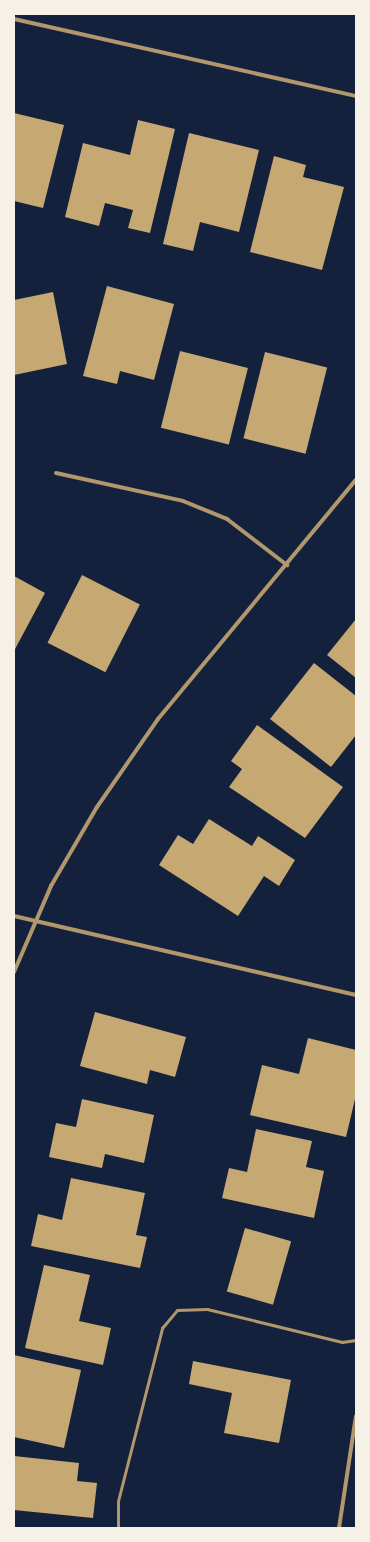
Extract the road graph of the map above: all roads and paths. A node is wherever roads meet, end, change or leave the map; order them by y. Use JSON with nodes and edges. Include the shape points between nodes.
{"nodes":[{"id":1,"x":14,"y":19,"type":"edge"},
{"id":2,"x":356,"y":96,"type":"edge"},
{"id":3,"x":56,"y":473,"type":"dead end"},
{"id":4,"x":356,"y":480,"type":"edge"},
{"id":5,"x":287,"y":566,"type":"junction"},
{"id":6,"x":14,"y":916,"type":"edge"},
{"id":7,"x":36,"y":922,"type":"junction"},
{"id":8,"x":14,"y":972,"type":"edge"},
{"id":9,"x":356,"y":995,"type":"edge"},
{"id":10,"x":356,"y":1340,"type":"edge"},
{"id":11,"x":356,"y":1416,"type":"edge"},
{"id":12,"x":118,"y":1528,"type":"edge"},
{"id":13,"x":339,"y":1528,"type":"edge"}],
"edges":[{"from":1,"to":2,"type":"street"},
{"from":3,"to":5,"type":"street","via":[[183,501],[227,519]]},
{"from":4,"to":5,"type":"street"},
{"from":5,"to":7,"type":"street","via":[[158,719],[97,807],[51,886]]},
{"from":6,"to":7,"type":"street"},
{"from":7,"to":8,"type":"street"},
{"from":7,"to":9,"type":"street"},
{"from":10,"to":12,"type":"lane","via":[[342,1342],[207,1309],[177,1310],[162,1328],[118,1501]]},
{"from":11,"to":13,"type":"street"}]}
